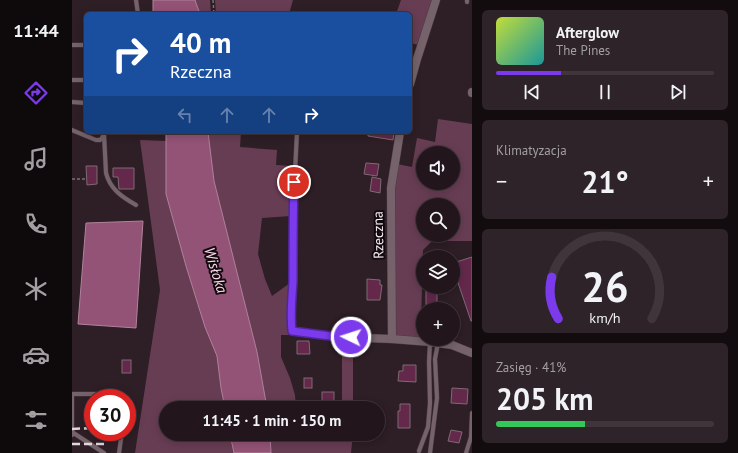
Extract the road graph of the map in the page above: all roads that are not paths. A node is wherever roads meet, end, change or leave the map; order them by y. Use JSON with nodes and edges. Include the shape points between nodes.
{"nodes":[{"id":1,"x":136,"y":0,"type":"edge"},
{"id":2,"x":436,"y":0,"type":"edge"},
{"id":3,"x":138,"y":12,"type":"edge"},
{"id":4,"x":72,"y":45,"type":"edge"},
{"id":5,"x":84,"y":45,"type":"edge"},
{"id":6,"x":412,"y":77,"type":"edge"},
{"id":7,"x":72,"y":80,"type":"edge"},
{"id":8,"x":84,"y":80,"type":"edge"},
{"id":9,"x":72,"y":102,"type":"edge"},
{"id":10,"x":84,"y":102,"type":"edge"},
{"id":11,"x":72,"y":130,"type":"edge"},
{"id":12,"x":104,"y":134,"type":"edge"},
{"id":13,"x":104,"y":134,"type":"edge"},
{"id":14,"x":297,"y":134,"type":"edge"},
{"id":15,"x":400,"y":134,"type":"edge"},
{"id":16,"x":136,"y":205,"type":"dead end"},
{"id":17,"x":292,"y":331,"type":"joint"},
{"id":18,"x":392,"y":339,"type":"junction"},
{"id":19,"x":416,"y":341,"type":"edge"},
{"id":20,"x":433,"y":346,"type":"edge"},
{"id":21,"x":434,"y":346,"type":"edge"},
{"id":22,"x":454,"y":346,"type":"edge"},
{"id":23,"x":472,"y":353,"type":"edge"},
{"id":24,"x":72,"y":394,"type":"edge"},
{"id":25,"x":84,"y":394,"type":"edge"},
{"id":26,"x":472,"y":413,"type":"edge"},
{"id":27,"x":72,"y":432,"type":"edge"},
{"id":28,"x":72,"y":434,"type":"edge"},
{"id":29,"x":121,"y":441,"type":"edge"},
{"id":30,"x":419,"y":450,"type":"dead end"},
{"id":31,"x":104,"y":453,"type":"edge"},
{"id":32,"x":119,"y":453,"type":"edge"},
{"id":33,"x":430,"y":453,"type":"edge"},
{"id":34,"x":466,"y":453,"type":"edge"}],
"edges":[{"from":1,"to":3,"type":"lane"},
{"from":2,"to":6,"type":"street"},
{"from":4,"to":5,"type":"lane"},
{"from":7,"to":8,"type":"lane"},
{"from":9,"to":10,"type":"lane"},
{"from":11,"to":12,"type":"lane","via":[[96,140],[100,140]]},
{"from":13,"to":16,"type":"lane","via":[[107,178],[120,195]]},
{"from":14,"to":17,"type":"lane"},
{"from":15,"to":18,"type":"street","name":"Rzeczna","via":[[391,188]]},
{"from":17,"to":18,"type":"street","via":[[338,337]]},
{"from":18,"to":19,"type":"street"},
{"from":20,"to":30,"type":"lane","via":[[429,362],[428,427]]},
{"from":21,"to":33,"type":"lane","via":[[437,398]]},
{"from":22,"to":23,"type":"street"},
{"from":24,"to":25,"type":"lane"},
{"from":24,"to":27,"type":"lane"},
{"from":26,"to":34,"type":"lane","via":[[471,437]]},
{"from":27,"to":28,"type":"lane"},
{"from":27,"to":31,"type":"lane"},
{"from":29,"to":32,"type":"lane"}]}
